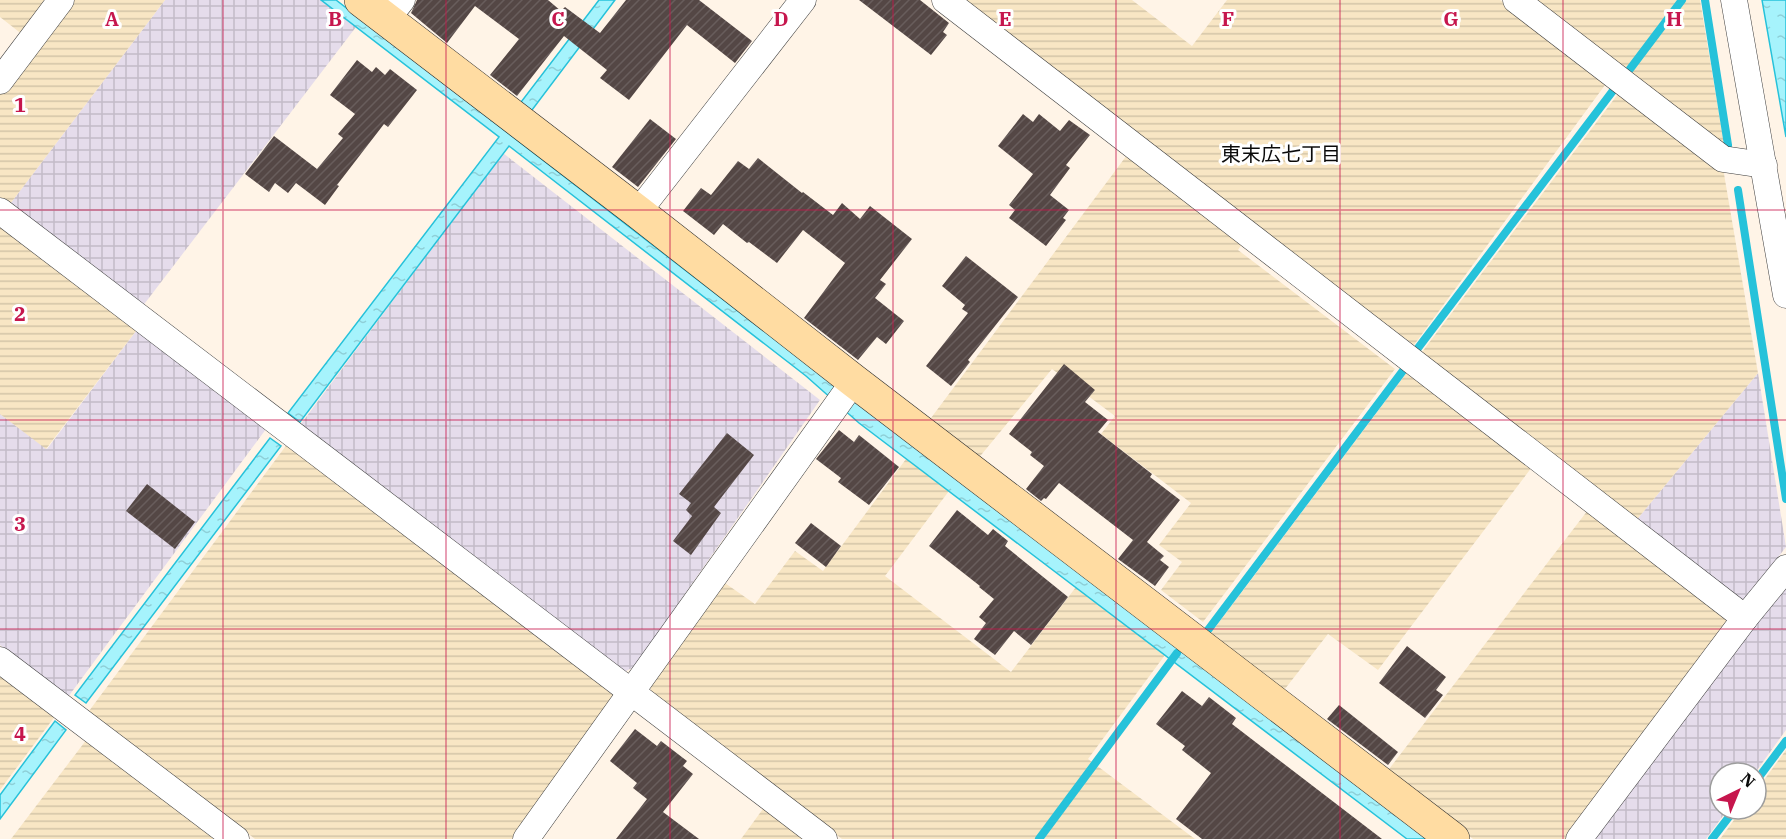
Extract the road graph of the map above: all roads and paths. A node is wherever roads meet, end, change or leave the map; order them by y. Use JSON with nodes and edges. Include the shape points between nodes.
{"nodes":[{"id":1,"x":61,"y":0,"type":"edge"},
{"id":2,"x":361,"y":0,"type":"edge"},
{"id":3,"x":802,"y":0,"type":"edge"},
{"id":4,"x":945,"y":0,"type":"edge"},
{"id":5,"x":1516,"y":0,"type":"edge"},
{"id":6,"x":1734,"y":0,"type":"edge"},
{"id":7,"x":394,"y":10,"type":"edge"},
{"id":8,"x":0,"y":81,"type":"edge"},
{"id":9,"x":1764,"y":165,"type":"junction"},
{"id":10,"x":0,"y":211,"type":"edge"},
{"id":11,"x":638,"y":213,"type":"junction"},
{"id":12,"x":1786,"y":295,"type":"edge"},
{"id":13,"x":845,"y":392,"type":"junction"},
{"id":14,"x":1786,"y":568,"type":"edge"},
{"id":15,"x":1745,"y":618,"type":"junction"},
{"id":16,"x":0,"y":660,"type":"edge"},
{"id":17,"x":631,"y":692,"type":"junction"},
{"id":18,"x":236,"y":839,"type":"edge"},
{"id":19,"x":526,"y":839,"type":"edge"},
{"id":20,"x":824,"y":839,"type":"edge"},
{"id":21,"x":1453,"y":839,"type":"edge"},
{"id":22,"x":1579,"y":839,"type":"edge"}],
"edges":[{"from":1,"to":8,"type":"street"},
{"from":2,"to":7,"type":"street"},
{"from":3,"to":11,"type":"street"},
{"from":4,"to":15,"type":"street"},
{"from":5,"to":9,"type":"street","via":[[1723,159]]},
{"from":6,"to":9,"type":"street"},
{"from":7,"to":11,"type":"street"},
{"from":9,"to":12,"type":"street"},
{"from":10,"to":17,"type":"street"},
{"from":11,"to":13,"type":"street"},
{"from":13,"to":17,"type":"street"},
{"from":13,"to":21,"type":"street"},
{"from":14,"to":15,"type":"street"},
{"from":15,"to":22,"type":"street"},
{"from":16,"to":18,"type":"street"},
{"from":17,"to":19,"type":"street"},
{"from":17,"to":20,"type":"street"}]}
